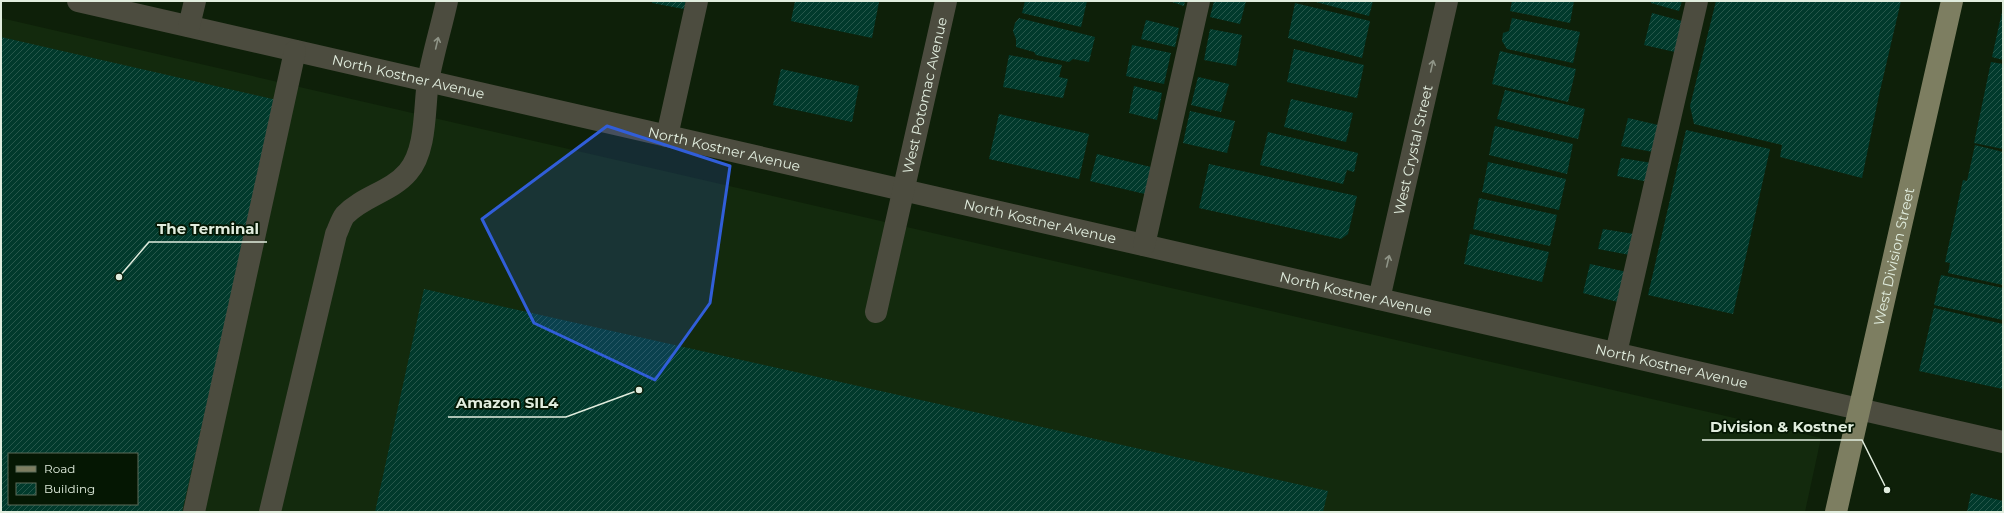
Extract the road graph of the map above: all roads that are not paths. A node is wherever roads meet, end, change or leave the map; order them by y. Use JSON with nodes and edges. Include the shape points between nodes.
{"nodes":[{"id":1,"x":78,"y":1,"type":"edge"},
{"id":2,"x":195,"y":1,"type":"edge"},
{"id":3,"x":447,"y":1,"type":"edge"},
{"id":4,"x":697,"y":1,"type":"edge"},
{"id":5,"x":946,"y":1,"type":"edge"},
{"id":6,"x":1199,"y":1,"type":"edge"},
{"id":7,"x":1447,"y":1,"type":"edge"},
{"id":8,"x":1697,"y":1,"type":"edge"},
{"id":9,"x":1952,"y":1,"type":"edge"},
{"id":10,"x":189,"y":26,"type":"junction"},
{"id":11,"x":295,"y":51,"type":"junction"},
{"id":12,"x":428,"y":81,"type":"junction"},
{"id":13,"x":667,"y":136,"type":"junction"},
{"id":14,"x":903,"y":190,"type":"junction"},
{"id":15,"x":1144,"y":245,"type":"junction"},
{"id":16,"x":1379,"y":299,"type":"junction"},
{"id":17,"x":876,"y":312,"type":"dead end"},
{"id":18,"x":1616,"y":353,"type":"junction"},
{"id":19,"x":1859,"y":409,"type":"junction"},
{"id":20,"x":2003,"y":442,"type":"edge"},
{"id":21,"x":194,"y":512,"type":"edge"},
{"id":22,"x":270,"y":512,"type":"edge"},
{"id":23,"x":1836,"y":512,"type":"edge"}],
"edges":[{"from":1,"to":10,"type":"street","name":"North Kostner Avenue"},
{"from":2,"to":10,"type":"street"},
{"from":12,"to":3,"type":"street","one_way":true},
{"from":4,"to":13,"type":"street"},
{"from":5,"to":14,"type":"street","name":"West Potomac Avenue"},
{"from":6,"to":15,"type":"street"},
{"from":16,"to":7,"type":"street","name":"West Crystal Street","one_way":true},
{"from":8,"to":18,"type":"street"},
{"from":9,"to":19,"type":"main road","name":"West Division Street"},
{"from":10,"to":11,"type":"street","name":"North Kostner Avenue"},
{"from":11,"to":12,"type":"street","name":"North Kostner Avenue"},
{"from":11,"to":21,"type":"street"},
{"from":12,"to":13,"type":"street","name":"North Kostner Avenue"},
{"from":12,"to":22,"type":"street","via":[[424,127],[417,156],[408,172],[395,184],[361,203],[345,216],[336,234]]},
{"from":13,"to":14,"type":"street","name":"North Kostner Avenue"},
{"from":14,"to":15,"type":"street","name":"North Kostner Avenue"},
{"from":14,"to":17,"type":"street","name":"West Potomac Avenue"},
{"from":15,"to":16,"type":"street","name":"North Kostner Avenue"},
{"from":16,"to":18,"type":"street","name":"North Kostner Avenue"},
{"from":18,"to":19,"type":"street","name":"North Kostner Avenue"},
{"from":19,"to":20,"type":"street","name":"North Kostner Avenue"},
{"from":19,"to":23,"type":"main road","name":"West Division Street"}]}
